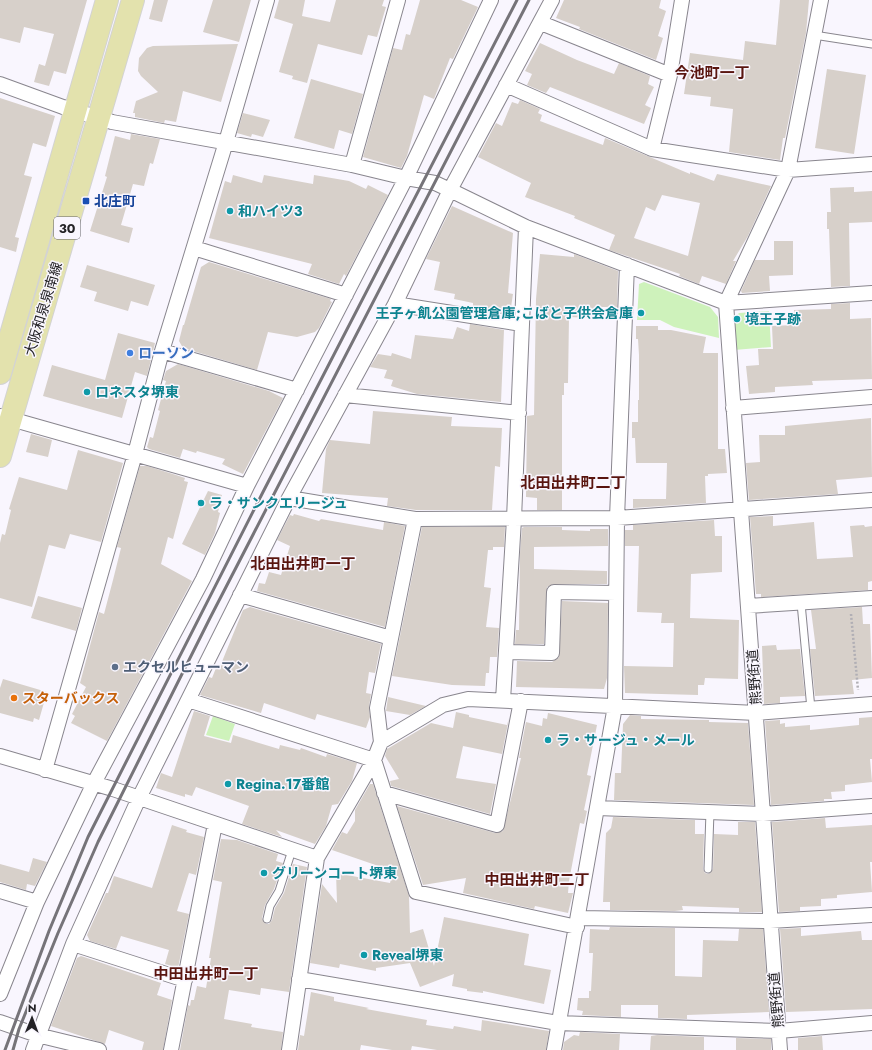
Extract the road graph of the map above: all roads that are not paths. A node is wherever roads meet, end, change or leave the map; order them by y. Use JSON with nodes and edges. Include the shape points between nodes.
{"nodes":[{"id":1,"x":107,"y":0,"type":"edge"},
{"id":2,"x":133,"y":0,"type":"edge"},
{"id":3,"x":267,"y":0,"type":"edge"},
{"id":4,"x":398,"y":0,"type":"edge"},
{"id":5,"x":491,"y":0,"type":"edge"},
{"id":6,"x":552,"y":0,"type":"edge"},
{"id":7,"x":682,"y":0,"type":"edge"},
{"id":8,"x":821,"y":0,"type":"edge"},
{"id":9,"x":541,"y":23,"type":"junction"},
{"id":10,"x":814,"y":35,"type":"junction"},
{"id":11,"x":872,"y":44,"type":"edge"},
{"id":12,"x":670,"y":74,"type":"junction"},
{"id":13,"x":0,"y":84,"type":"edge"},
{"id":14,"x":506,"y":85,"type":"junction"},
{"id":15,"x":76,"y":111,"type":"junction"},
{"id":16,"x":100,"y":118,"type":"junction"},
{"id":17,"x":226,"y":142,"type":"junction"},
{"id":18,"x":652,"y":149,"type":"junction"},
{"id":19,"x":872,"y":164,"type":"edge"},
{"id":20,"x":352,"y":165,"type":"junction"},
{"id":21,"x":788,"y":170,"type":"junction"},
{"id":22,"x":406,"y":178,"type":"junction"},
{"id":23,"x":450,"y":190,"type":"junction"},
{"id":24,"x":526,"y":227,"type":"junction"},
{"id":25,"x":194,"y":248,"type":"junction"},
{"id":26,"x":627,"y":265,"type":"junction"},
{"id":27,"x":872,"y":293,"type":"edge"},
{"id":28,"x":346,"y":295,"type":"junction"},
{"id":29,"x":726,"y":303,"type":"junction"},
{"id":30,"x":395,"y":304,"type":"junction"},
{"id":31,"x":522,"y":324,"type":"junction"},
{"id":32,"x":162,"y":351,"type":"junction"},
{"id":33,"x":0,"y":373,"type":"edge"},
{"id":34,"x":297,"y":390,"type":"junction"},
{"id":35,"x":345,"y":395,"type":"junction"},
{"id":36,"x":872,"y":397,"type":"edge"},
{"id":37,"x":733,"y":408,"type":"junction"},
{"id":38,"x":519,"y":413,"type":"junction"},
{"id":39,"x":5,"y":418,"type":"edge"},
{"id":40,"x":135,"y":454,"type":"junction"},
{"id":41,"x":0,"y":456,"type":"edge"},
{"id":42,"x":247,"y":486,"type":"junction"},
{"id":43,"x":289,"y":498,"type":"junction"},
{"id":44,"x":872,"y":500,"type":"edge"},
{"id":45,"x":741,"y":509,"type":"junction"},
{"id":46,"x":617,"y":518,"type":"junction"},
{"id":47,"x":415,"y":519,"type":"junction"},
{"id":48,"x":514,"y":519,"type":"junction"},
{"id":49,"x":616,"y":593,"type":"junction"},
{"id":50,"x":240,"y":595,"type":"junction"},
{"id":51,"x":872,"y":598,"type":"edge"},
{"id":52,"x":801,"y":603,"type":"junction"},
{"id":53,"x":748,"y":606,"type":"junction"},
{"id":54,"x":392,"y":638,"type":"junction"},
{"id":55,"x":506,"y":652,"type":"junction"},
{"id":56,"x":188,"y":700,"type":"junction"},
{"id":57,"x":503,"y":700,"type":"junction"},
{"id":58,"x":521,"y":701,"type":"junction"},
{"id":59,"x":866,"y":704,"type":"edge"},
{"id":60,"x":615,"y":706,"type":"junction"},
{"id":61,"x":810,"y":709,"type":"junction"},
{"id":62,"x":756,"y":713,"type":"junction"},
{"id":63,"x":381,"y":742,"type":"junction"},
{"id":64,"x":0,"y":756,"type":"edge"},
{"id":65,"x":374,"y":760,"type":"junction"},
{"id":66,"x":45,"y":770,"type":"junction"},
{"id":67,"x":94,"y":782,"type":"junction"},
{"id":68,"x":384,"y":793,"type":"junction"},
{"id":69,"x":139,"y":798,"type":"junction"},
{"id":70,"x":872,"y":806,"type":"edge"},
{"id":71,"x":598,"y":808,"type":"junction"},
{"id":72,"x":710,"y":812,"type":"junction"},
{"id":73,"x":763,"y":814,"type":"junction"},
{"id":74,"x":215,"y":824,"type":"junction"},
{"id":75,"x":292,"y":850,"type":"junction"},
{"id":76,"x":317,"y":858,"type":"junction"},
{"id":77,"x":708,"y":869,"type":"dead end"},
{"id":78,"x":0,"y":891,"type":"edge"},
{"id":79,"x":37,"y":902,"type":"junction"},
{"id":80,"x":872,"y":914,"type":"edge"},
{"id":81,"x":267,"y":919,"type":"dead end"},
{"id":82,"x":770,"y":921,"type":"junction"},
{"id":83,"x":578,"y":923,"type":"junction"},
{"id":84,"x":73,"y":944,"type":"junction"},
{"id":85,"x":299,"y":979,"type":"junction"},
{"id":86,"x":185,"y":980,"type":"junction"},
{"id":87,"x":0,"y":994,"type":"edge"},
{"id":88,"x":0,"y":1022,"type":"edge"},
{"id":89,"x":558,"y":1023,"type":"junction"},
{"id":90,"x":872,"y":1023,"type":"edge"},
{"id":91,"x":779,"y":1031,"type":"junction"},
{"id":92,"x":37,"y":1035,"type":"junction"},
{"id":93,"x":33,"y":1050,"type":"edge"},
{"id":94,"x":99,"y":1050,"type":"edge"},
{"id":95,"x":171,"y":1050,"type":"edge"},
{"id":96,"x":289,"y":1050,"type":"edge"},
{"id":97,"x":554,"y":1050,"type":"edge"},
{"id":98,"x":780,"y":1050,"type":"edge"}],
"edges":[{"from":1,"to":15,"type":"main road","name":"大阪和泉泉南線","number":"30"},
{"from":2,"to":16,"type":"main road","name":"大阪和泉泉南線","number":"30"},
{"from":3,"to":17,"type":"street"},
{"from":4,"to":20,"type":"street"},
{"from":5,"to":22,"type":"street"},
{"from":6,"to":9,"type":"street"},
{"from":7,"to":12,"type":"street"},
{"from":8,"to":10,"type":"street"},
{"from":9,"to":12,"type":"street"},
{"from":9,"to":14,"type":"street"},
{"from":10,"to":11,"type":"lane"},
{"from":10,"to":21,"type":"street"},
{"from":12,"to":18,"type":"street"},
{"from":13,"to":15,"type":"street"},
{"from":14,"to":18,"type":"street"},
{"from":14,"to":23,"type":"street"},
{"from":15,"to":16,"type":"street"},
{"from":15,"to":33,"type":"main road","name":"大阪和泉泉南線","number":"30"},
{"from":16,"to":17,"type":"street"},
{"from":16,"to":39,"type":"main road","name":"大阪和泉泉南線","number":"30"},
{"from":17,"to":20,"type":"street"},
{"from":17,"to":25,"type":"street"},
{"from":18,"to":21,"type":"street"},
{"from":19,"to":21,"type":"street"},
{"from":20,"to":22,"type":"street"},
{"from":21,"to":29,"type":"street"},
{"from":22,"to":23,"type":"street","via":[[435,183]]},
{"from":22,"to":28,"type":"street"},
{"from":23,"to":24,"type":"street"},
{"from":23,"to":30,"type":"street"},
{"from":24,"to":26,"type":"street"},
{"from":24,"to":31,"type":"street"},
{"from":25,"to":28,"type":"street"},
{"from":25,"to":32,"type":"street"},
{"from":26,"to":29,"type":"street"},
{"from":26,"to":46,"type":"street"},
{"from":27,"to":29,"type":"street"},
{"from":28,"to":34,"type":"street"},
{"from":29,"to":37,"type":"street","name":"熊野街道"},
{"from":30,"to":31,"type":"street"},
{"from":30,"to":35,"type":"street"},
{"from":31,"to":38,"type":"street"},
{"from":32,"to":34,"type":"street"},
{"from":32,"to":40,"type":"street"},
{"from":34,"to":42,"type":"street"},
{"from":35,"to":38,"type":"street"},
{"from":35,"to":43,"type":"street"},
{"from":36,"to":37,"type":"street"},
{"from":37,"to":45,"type":"street","name":"熊野街道"},
{"from":38,"to":48,"type":"street"},
{"from":39,"to":40,"type":"street"},
{"from":39,"to":41,"type":"main road","name":"大阪和泉泉南線","number":"30"},
{"from":40,"to":42,"type":"street"},
{"from":40,"to":66,"type":"street"},
{"from":42,"to":67,"type":"street","via":[[203,579]]},
{"from":43,"to":47,"type":"street"},
{"from":43,"to":50,"type":"street"},
{"from":44,"to":45,"type":"street"},
{"from":45,"to":46,"type":"street"},
{"from":45,"to":53,"type":"street","name":"熊野街道"},
{"from":46,"to":48,"type":"street"},
{"from":46,"to":49,"type":"street"},
{"from":47,"to":48,"type":"street"},
{"from":47,"to":54,"type":"street"},
{"from":48,"to":55,"type":"street"},
{"from":49,"to":55,"type":"street","via":[[554,592],[552,653]]},
{"from":49,"to":60,"type":"street"},
{"from":50,"to":54,"type":"street"},
{"from":50,"to":56,"type":"street"},
{"from":51,"to":52,"type":"street"},
{"from":52,"to":53,"type":"street"},
{"from":52,"to":61,"type":"lane"},
{"from":53,"to":62,"type":"street","name":"熊野街道"},
{"from":54,"to":63,"type":"street","via":[[378,708]]},
{"from":55,"to":57,"type":"street"},
{"from":56,"to":65,"type":"street"},
{"from":56,"to":69,"type":"street"},
{"from":57,"to":58,"type":"street"},
{"from":57,"to":63,"type":"street","via":[[468,699],[443,705]]},
{"from":58,"to":60,"type":"street"},
{"from":58,"to":68,"type":"street","via":[[497,825]]},
{"from":59,"to":61,"type":"street"},
{"from":60,"to":62,"type":"street"},
{"from":60,"to":71,"type":"street"},
{"from":61,"to":62,"type":"street"},
{"from":62,"to":73,"type":"street","name":"熊野街道"},
{"from":63,"to":65,"type":"street"},
{"from":64,"to":66,"type":"street"},
{"from":65,"to":68,"type":"street"},
{"from":65,"to":76,"type":"street"},
{"from":66,"to":67,"type":"street"},
{"from":67,"to":69,"type":"street"},
{"from":67,"to":79,"type":"street"},
{"from":68,"to":83,"type":"street","via":[[416,892]]},
{"from":69,"to":74,"type":"street"},
{"from":69,"to":84,"type":"street"},
{"from":70,"to":73,"type":"street"},
{"from":71,"to":72,"type":"street"},
{"from":71,"to":83,"type":"street"},
{"from":72,"to":73,"type":"street"},
{"from":72,"to":77,"type":"lane"},
{"from":73,"to":82,"type":"street","name":"熊野街道"},
{"from":74,"to":75,"type":"street"},
{"from":74,"to":86,"type":"street"},
{"from":75,"to":76,"type":"street"},
{"from":75,"to":81,"type":"lane"},
{"from":76,"to":85,"type":"street"},
{"from":78,"to":79,"type":"street"},
{"from":79,"to":87,"type":"street"},
{"from":80,"to":82,"type":"street"},
{"from":82,"to":83,"type":"street"},
{"from":82,"to":91,"type":"street","name":"熊野街道"},
{"from":83,"to":89,"type":"street"},
{"from":84,"to":86,"type":"street"},
{"from":84,"to":92,"type":"street"},
{"from":85,"to":89,"type":"street"},
{"from":85,"to":96,"type":"street"},
{"from":86,"to":95,"type":"street"},
{"from":88,"to":92,"type":"street"},
{"from":89,"to":91,"type":"street"},
{"from":89,"to":97,"type":"street"},
{"from":90,"to":91,"type":"street"},
{"from":91,"to":98,"type":"street","name":"熊野街道"},
{"from":92,"to":93,"type":"street"},
{"from":92,"to":94,"type":"street"}]}
